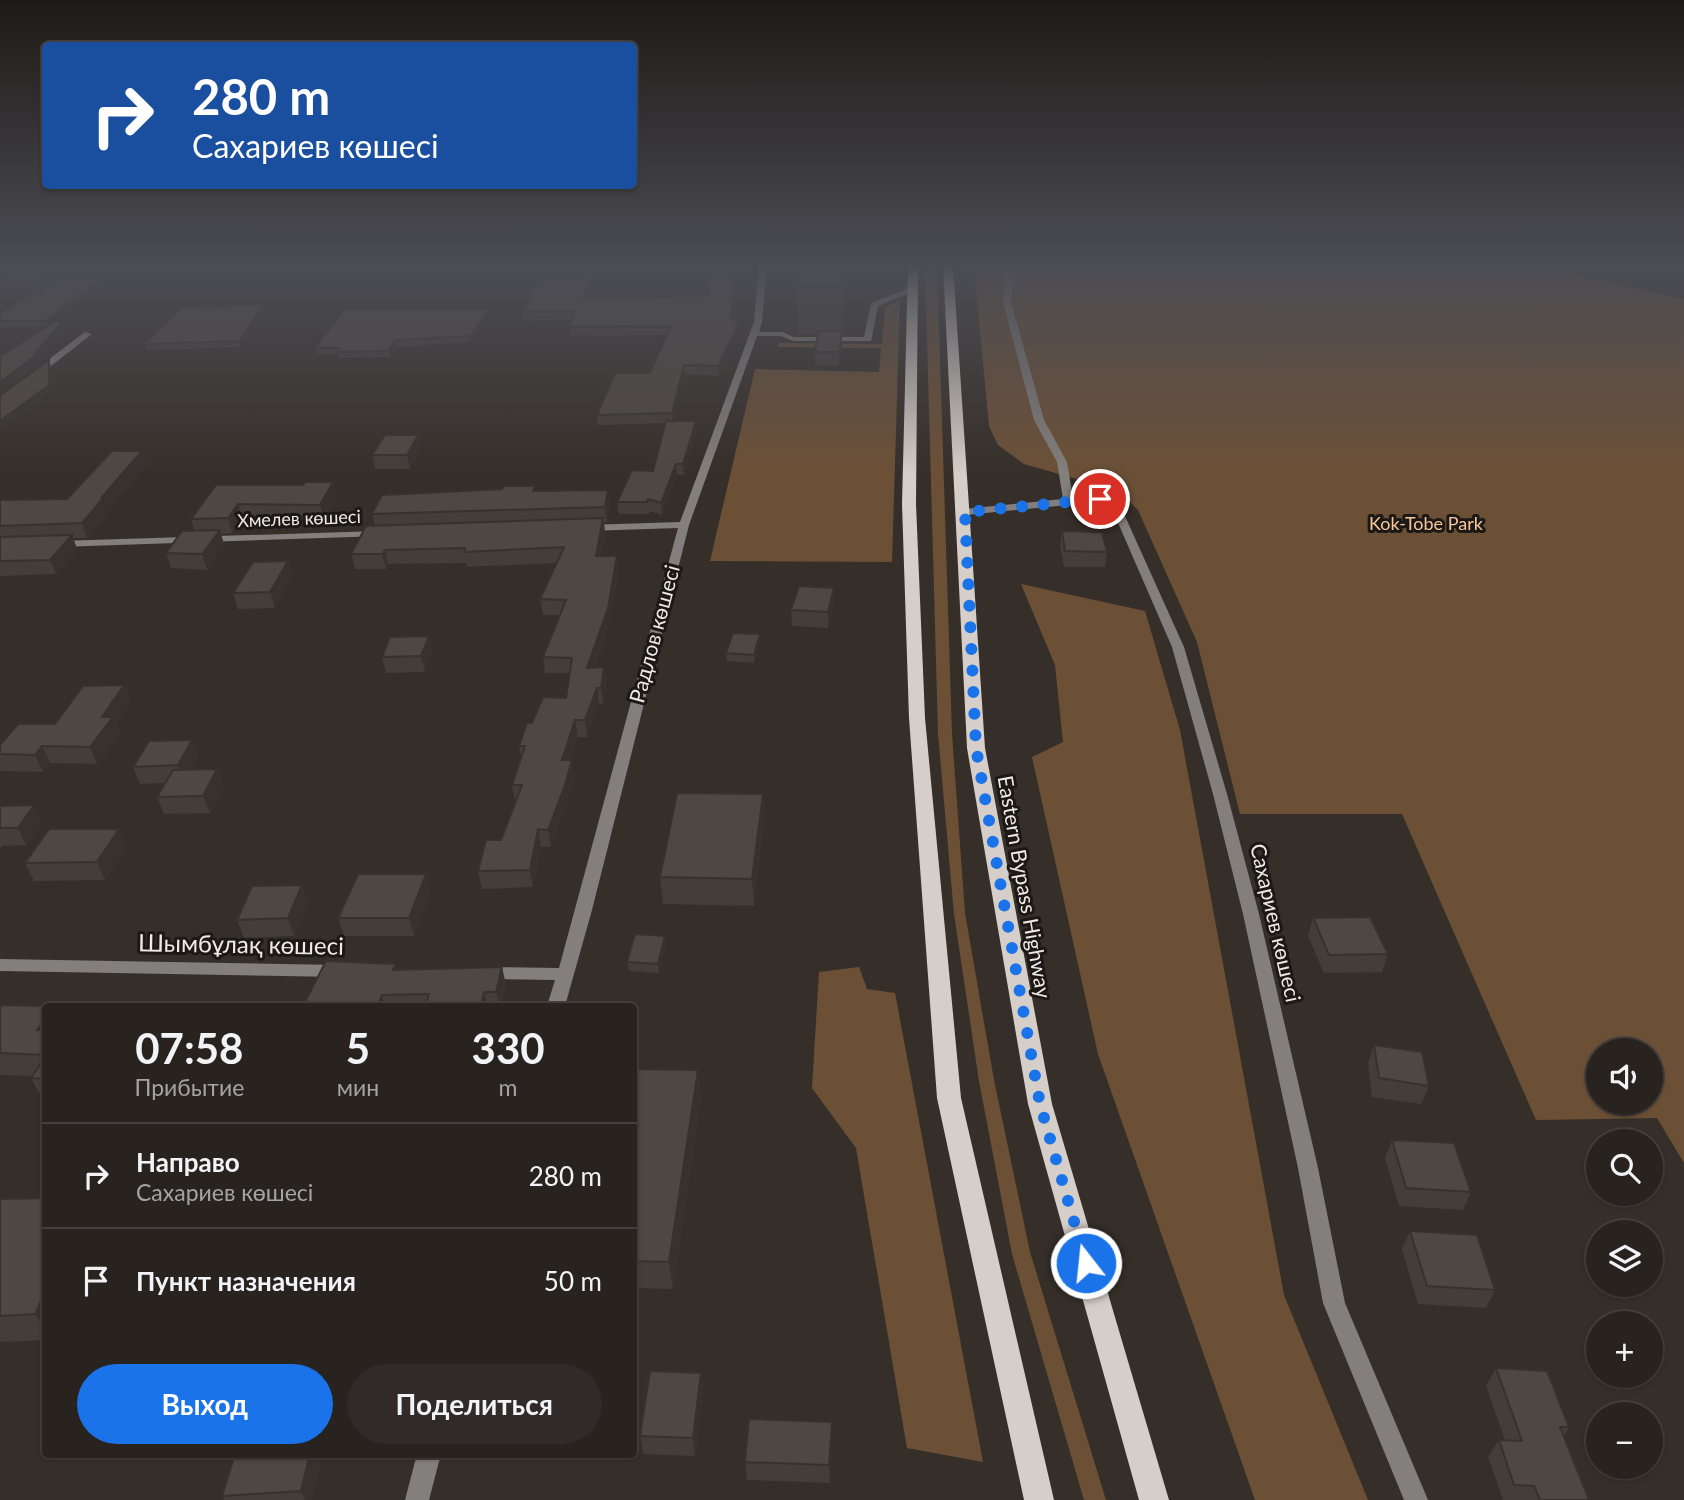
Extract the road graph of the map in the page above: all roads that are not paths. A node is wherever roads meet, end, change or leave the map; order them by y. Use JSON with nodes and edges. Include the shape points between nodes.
{"nodes":[{"id":1,"x":87,"y":335,"type":"edge"},
{"id":2,"x":754,"y":335,"type":"edge"},
{"id":3,"x":784,"y":335,"type":"edge"},
{"id":4,"x":869,"y":335,"type":"edge"},
{"id":5,"x":911,"y":335,"type":"edge"},
{"id":6,"x":953,"y":335,"type":"edge"},
{"id":7,"x":1016,"y":335,"type":"edge"},
{"id":8,"x":22,"y":383,"type":"edge"},
{"id":9,"x":1068,"y":501,"type":"junction"},
{"id":10,"x":965,"y":512,"type":"junction"},
{"id":11,"x":684,"y":525,"type":"junction"},
{"id":12,"x":572,"y":528,"type":"edge"},
{"id":13,"x":391,"y":534,"type":"edge"},
{"id":14,"x":42,"y":544,"type":"edge"},
{"id":15,"x":0,"y":965,"type":"edge"},
{"id":16,"x":358,"y":971,"type":"edge"},
{"id":17,"x":468,"y":972,"type":"edge"},
{"id":18,"x":565,"y":974,"type":"junction"},
{"id":19,"x":557,"y":1003,"type":"edge"},
{"id":20,"x":428,"y":1458,"type":"edge"},
{"id":21,"x":416,"y":1500,"type":"edge"},
{"id":22,"x":1039,"y":1500,"type":"edge"},
{"id":23,"x":1154,"y":1500,"type":"edge"},
{"id":24,"x":1416,"y":1500,"type":"edge"}],
"edges":[{"from":1,"to":8,"type":"street"},
{"from":2,"to":11,"type":"street","name":"Радлов көшесі"},
{"from":3,"to":4,"type":"street","via":[[868,340]]},
{"from":5,"to":22,"type":"main road","via":[[909,504],[917,730],[949,1098]]},
{"from":6,"to":10,"type":"main road","name":"Eastern Bypass Highway"},
{"from":7,"to":9,"type":"street","via":[[1039,420],[1062,462]]},
{"from":9,"to":10,"type":"street","name":"Сахариев көшесі"},
{"from":9,"to":24,"type":"street","name":"Сахариев көшесі","via":[[1100,499],[1116,506],[1178,648],[1251,914],[1334,1303]]},
{"from":10,"to":23,"type":"main road","name":"Eastern Bypass Highway","via":[[976,748],[1040,1104]]},
{"from":11,"to":12,"type":"street"},
{"from":11,"to":18,"type":"street","name":"Радлов көшесі"},
{"from":13,"to":14,"type":"street","name":"Хмелев көшесі"},
{"from":15,"to":16,"type":"street","name":"Шымбұлақ көшесі"},
{"from":17,"to":18,"type":"street"},
{"from":18,"to":19,"type":"street","name":"Радлов көшесі"},
{"from":20,"to":21,"type":"street"}]}
